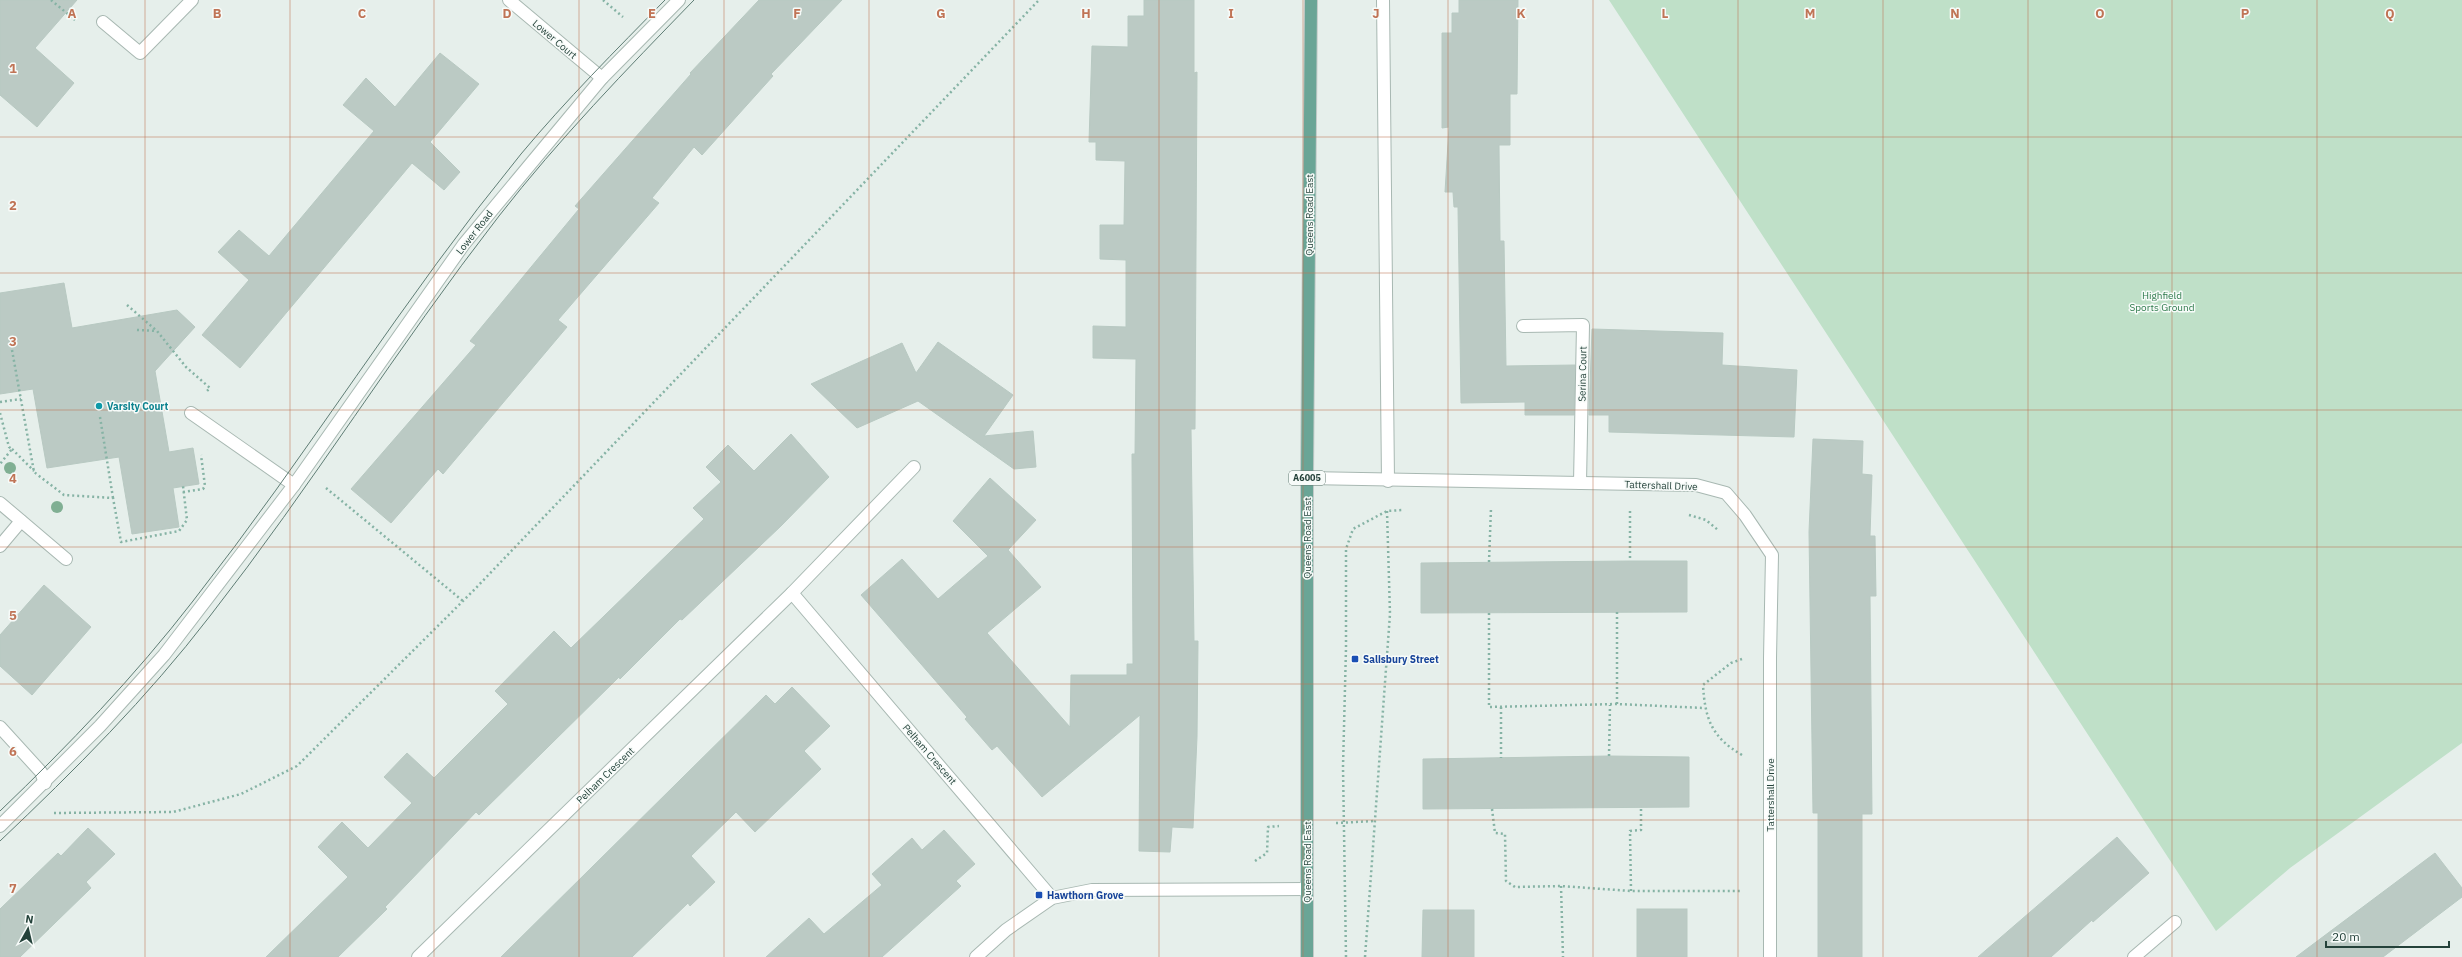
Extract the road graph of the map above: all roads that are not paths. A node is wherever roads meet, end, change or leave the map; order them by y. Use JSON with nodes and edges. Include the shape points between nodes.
{"nodes":[{"id":1,"x":192,"y":0,"type":"edge"},
{"id":2,"x":509,"y":0,"type":"edge"},
{"id":3,"x":679,"y":0,"type":"edge"},
{"id":4,"x":1311,"y":0,"type":"edge"},
{"id":5,"x":1384,"y":0,"type":"edge"},
{"id":6,"x":103,"y":22,"type":"dead end"},
{"id":7,"x":602,"y":78,"type":"junction"},
{"id":8,"x":1523,"y":326,"type":"dead end"},
{"id":9,"x":191,"y":414,"type":"road end"},
{"id":10,"x":914,"y":467,"type":"dead end"},
{"id":11,"x":1307,"y":478,"type":"junction"},
{"id":12,"x":1388,"y":481,"type":"junction"},
{"id":13,"x":1580,"y":483,"type":"junction"},
{"id":14,"x":294,"y":485,"type":"junction"},
{"id":15,"x":0,"y":503,"type":"edge"},
{"id":16,"x":21,"y":521,"type":"junction"},
{"id":17,"x":0,"y":546,"type":"edge"},
{"id":18,"x":66,"y":559,"type":"dead end"},
{"id":19,"x":792,"y":593,"type":"junction"},
{"id":20,"x":0,"y":727,"type":"edge"},
{"id":21,"x":45,"y":783,"type":"junction"},
{"id":22,"x":0,"y":826,"type":"edge"},
{"id":23,"x":1307,"y":889,"type":"junction"},
{"id":24,"x":1052,"y":898,"type":"junction"},
{"id":25,"x":2175,"y":922,"type":"dead end"},
{"id":26,"x":418,"y":957,"type":"edge"},
{"id":27,"x":976,"y":957,"type":"edge"},
{"id":28,"x":1307,"y":957,"type":"edge"},
{"id":29,"x":1770,"y":957,"type":"edge"},
{"id":30,"x":2134,"y":957,"type":"edge"}],
"edges":[{"from":1,"to":6,"type":"street","via":[[140,52]]},
{"from":2,"to":7,"type":"street","name":"Lower Court"},
{"from":3,"to":7,"type":"street","name":"Lower Road"},
{"from":4,"to":11,"type":"main road","name":"Queens Road East","number":"A6005"},
{"from":5,"to":12,"type":"street"},
{"from":7,"to":14,"type":"street","name":"Lower Road","via":[[464,244]]},
{"from":8,"to":13,"type":"street","name":"Serina Court","via":[[1583,325]]},
{"from":9,"to":14,"type":"street"},
{"from":10,"to":19,"type":"street","name":"Pelham Crescent"},
{"from":11,"to":12,"type":"street","name":"Tattershall Drive"},
{"from":11,"to":23,"type":"main road","name":"Queens Road East","number":"A6005"},
{"from":12,"to":13,"type":"street","name":"Tattershall Drive"},
{"from":13,"to":29,"type":"street","name":"Tattershall Drive","via":[[1696,485],[1726,493],[1745,515],[1772,555]]},
{"from":14,"to":21,"type":"street","name":"Lower Road","via":[[164,655]]},
{"from":15,"to":16,"type":"street"},
{"from":16,"to":17,"type":"street"},
{"from":16,"to":18,"type":"street"},
{"from":19,"to":24,"type":"street","name":"Pelham Crescent"},
{"from":19,"to":26,"type":"street","name":"Pelham Crescent"},
{"from":20,"to":21,"type":"street","via":[[41,772]]},
{"from":21,"to":22,"type":"street","name":"Lower Road"},
{"from":23,"to":24,"type":"street","via":[[1092,890]]},
{"from":23,"to":28,"type":"main road","name":"Queens Road East","number":"A6005"},
{"from":24,"to":27,"type":"street","via":[[1006,930]]},
{"from":25,"to":30,"type":"street"}]}
